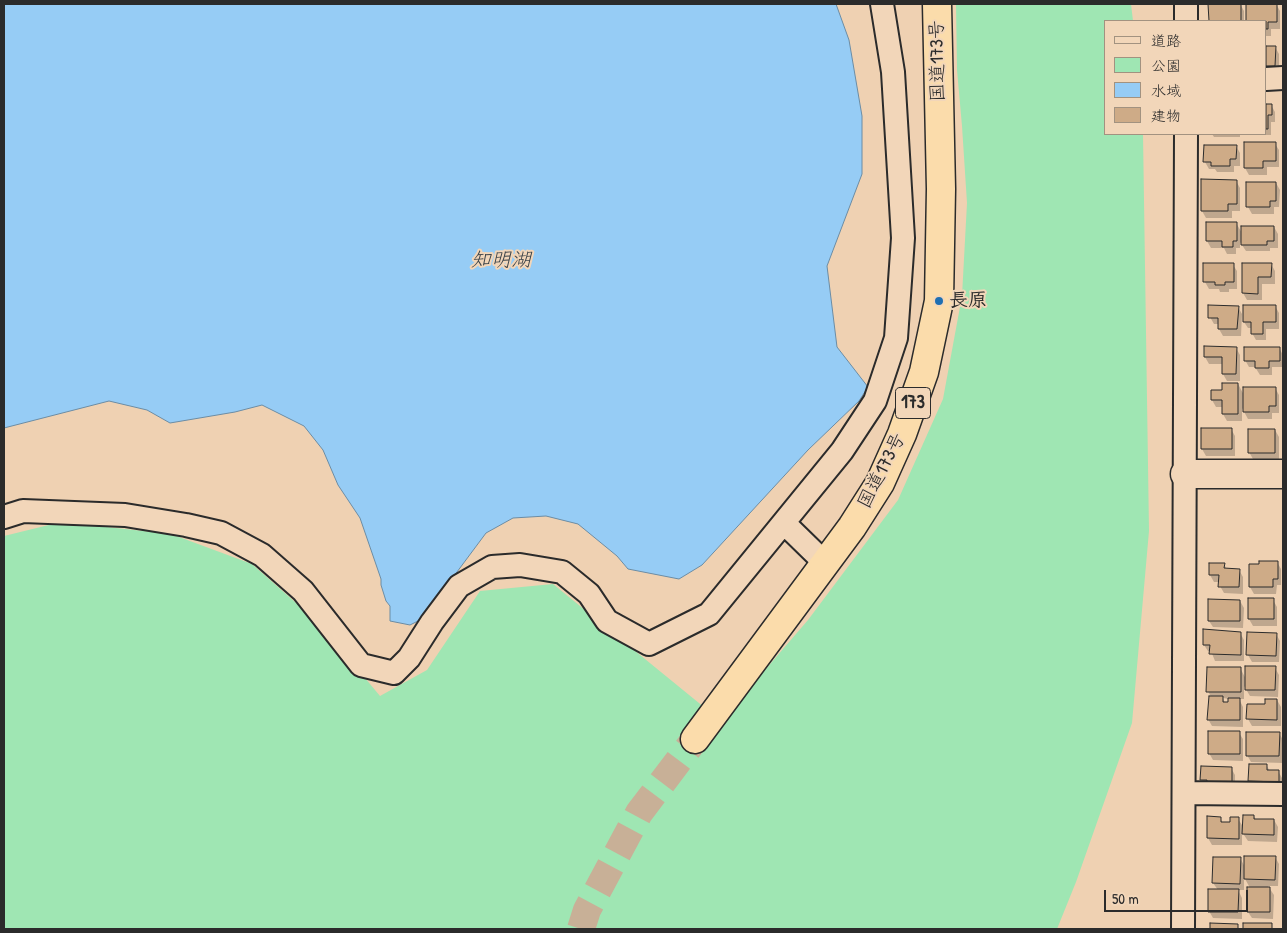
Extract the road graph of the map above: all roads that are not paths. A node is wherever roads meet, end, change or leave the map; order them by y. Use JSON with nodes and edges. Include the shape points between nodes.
{"nodes":[{"id":1,"x":882,"y":4,"type":"edge"},
{"id":2,"x":937,"y":4,"type":"edge"},
{"id":3,"x":1186,"y":4,"type":"edge"},
{"id":4,"x":1186,"y":20,"type":"edge"},
{"id":5,"x":1267,"y":78,"type":"edge"},
{"id":6,"x":1283,"y":78,"type":"edge"},
{"id":7,"x":1186,"y":135,"type":"edge"},
{"id":8,"x":1185,"y":474,"type":"junction"},
{"id":9,"x":1283,"y":474,"type":"edge"},
{"id":10,"x":4,"y":517,"type":"edge"},
{"id":11,"x":784,"y":523,"type":"junction"},
{"id":12,"x":825,"y":563,"type":"junction"},
{"id":13,"x":695,"y":739,"type":"tunnel mouth"},
{"id":14,"x":1184,"y":793,"type":"junction"},
{"id":15,"x":1283,"y":794,"type":"edge"},
{"id":16,"x":1182,"y":929,"type":"edge"}],
"edges":[{"from":1,"to":11,"type":"street","via":[[893,72],[903,238],[896,338],[875,401],[842,450]]},
{"from":2,"to":12,"type":"highway","name":"国道173号","number":"173","via":[[941,189],[939,301],[924,372],[902,434],[880,482]]},
{"from":3,"to":4,"type":"street"},
{"from":5,"to":6,"type":"street"},
{"from":7,"to":8,"type":"street"},
{"from":8,"to":9,"type":"street"},
{"from":8,"to":14,"type":"street"},
{"from":10,"to":11,"type":"street","via":[[23,511],[125,515],[221,533],[262,555],[303,591],[361,665],[394,673],[409,658],[459,586],[492,567],[520,564],[562,572],[589,594],[607,621],[648,644],[710,614]]},
{"from":11,"to":12,"type":"street"},
{"from":12,"to":13,"type":"highway","name":"国道173号","number":"173"},
{"from":14,"to":15,"type":"street"},
{"from":14,"to":16,"type":"street"}]}
